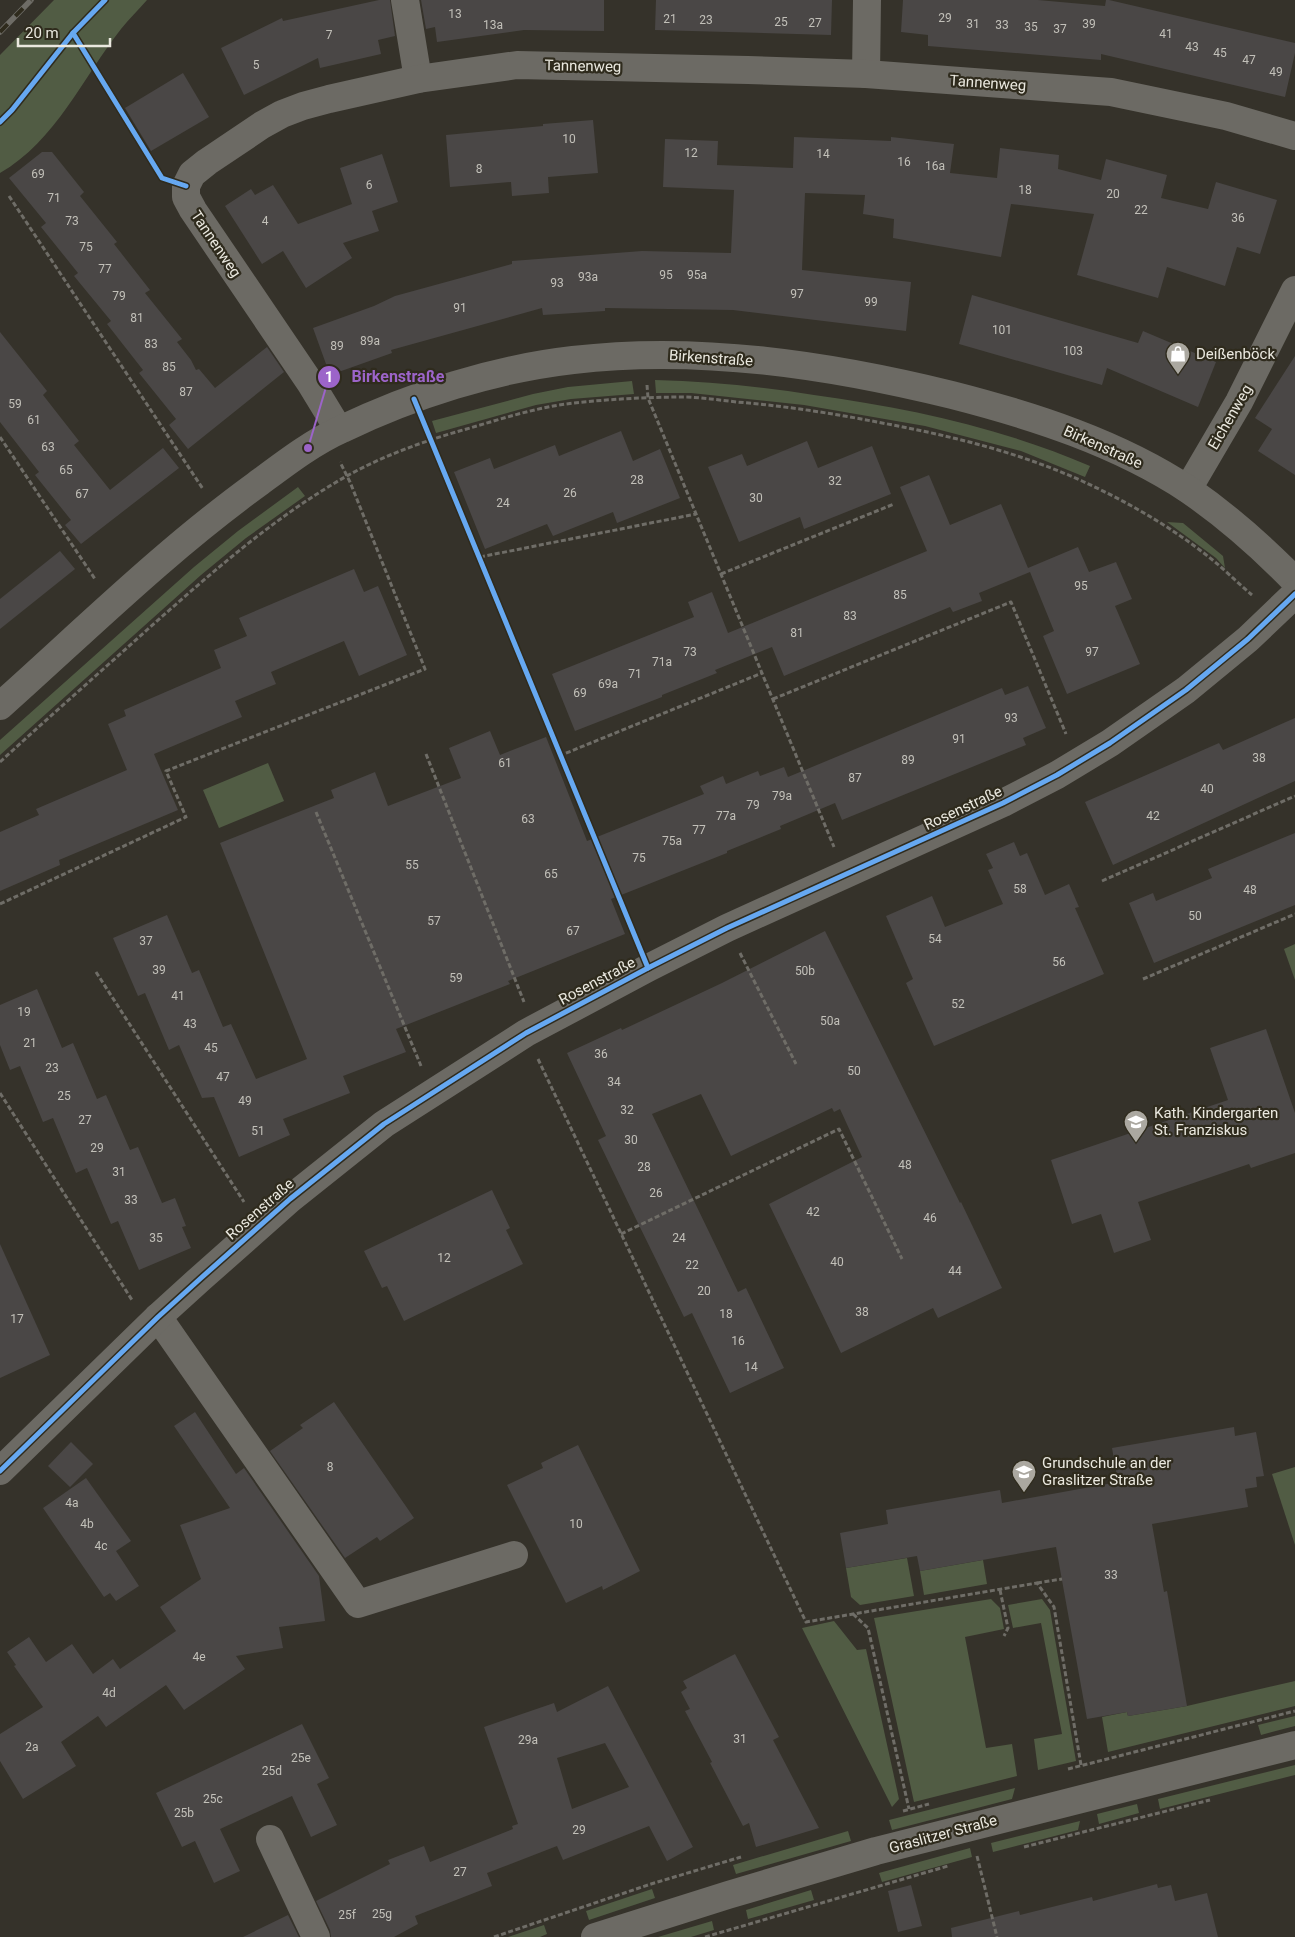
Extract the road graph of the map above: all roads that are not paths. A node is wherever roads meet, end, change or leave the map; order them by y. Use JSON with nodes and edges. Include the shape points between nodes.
{"nodes":[{"id":1,"x":405,"y":0,"type":"edge"},
{"id":2,"x":867,"y":0,"type":"edge"},
{"id":3,"x":866,"y":74,"type":"junction"},
{"id":4,"x":418,"y":79,"type":"junction"},
{"id":5,"x":1295,"y":136,"type":"edge"},
{"id":6,"x":1295,"y":290,"type":"edge"},
{"id":7,"x":333,"y":433,"type":"junction"},
{"id":8,"x":1188,"y":489,"type":"junction"},
{"id":9,"x":1295,"y":581,"type":"edge"},
{"id":10,"x":1295,"y":594,"type":"edge"},
{"id":11,"x":0,"y":706,"type":"edge"},
{"id":12,"x":153,"y":1321,"type":"junction"},
{"id":13,"x":0,"y":1471,"type":"edge"},
{"id":14,"x":514,"y":1555,"type":"dead end"},
{"id":15,"x":1295,"y":1745,"type":"edge"},
{"id":16,"x":270,"y":1839,"type":"dead end"},
{"id":17,"x":316,"y":1937,"type":"edge"},
{"id":18,"x":595,"y":1937,"type":"edge"}],
"edges":[{"from":1,"to":4,"type":"street"},
{"from":2,"to":3,"type":"street"},
{"from":3,"to":4,"type":"street","name":"Tannenweg","via":[[534,65]]},
{"from":3,"to":5,"type":"street","name":"Tannenweg","via":[[1112,92],[1226,116]]},
{"from":4,"to":7,"type":"street","name":"Tannenweg","via":[[329,99],[282,114],[207,162],[192,174],[186,186],[186,197],[193,210],[311,384]]},
{"from":6,"to":8,"type":"street","name":"Eichenweg","via":[[1239,402]]},
{"from":7,"to":8,"type":"street","name":"Birkenstraße","via":[[414,399],[484,378],[572,360],[642,354],[744,360],[868,376],[991,405],[1096,442]]},
{"from":7,"to":11,"type":"street","name":"Birkenstraße","via":[[219,512]]},
{"from":8,"to":9,"type":"street","name":"Birkenstraße","via":[[1253,539]]},
{"from":10,"to":12,"type":"street","name":"Rosenstraße","via":[[1236,650],[1186,690],[1078,762],[1003,803],[727,928],[530,1031],[431,1092],[332,1164]]},
{"from":12,"to":13,"type":"street","name":"Rosenstraße"},
{"from":12,"to":14,"type":"street","via":[[358,1604]]},
{"from":15,"to":18,"type":"street","name":"Graslitzer Straße","via":[[820,1867]]},
{"from":16,"to":17,"type":"street"}]}
